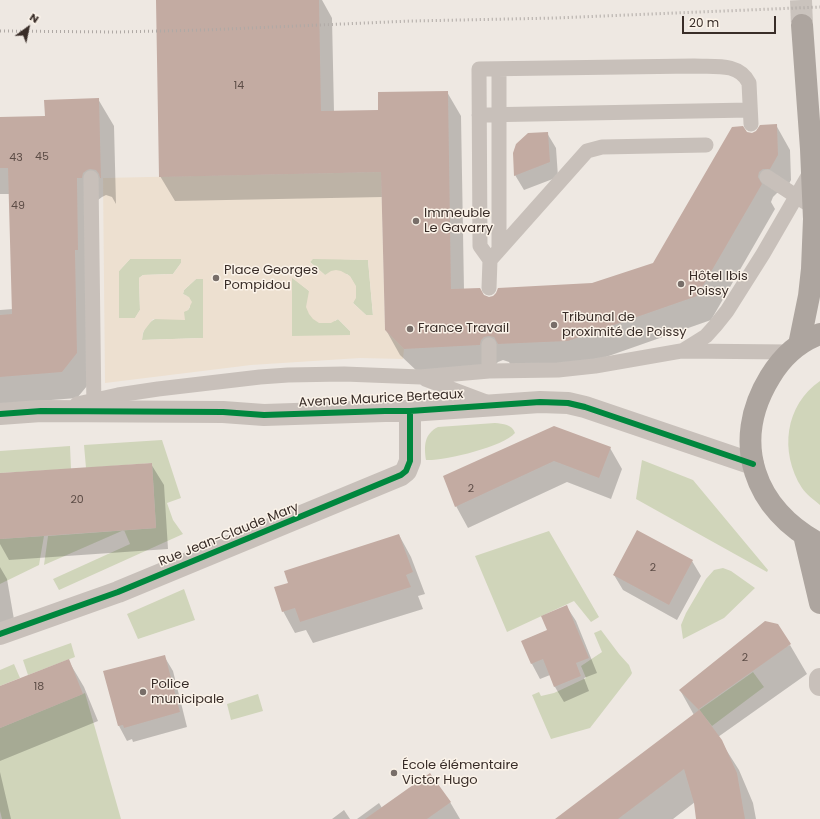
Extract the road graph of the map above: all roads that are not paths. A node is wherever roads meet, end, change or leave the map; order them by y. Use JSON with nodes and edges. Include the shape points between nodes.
{"nodes":[{"id":1,"x":802,"y":26,"type":"tunnel mouth"},
{"id":2,"x":499,"y":69,"type":"junction"},
{"id":3,"x":499,"y":114,"type":"junction"},
{"id":4,"x":479,"y":115,"type":"junction"},
{"id":5,"x":706,"y":145,"type":"dead end"},
{"id":6,"x":767,"y":177,"type":"dead end"},
{"id":7,"x":91,"y":178,"type":"dead end"},
{"id":8,"x":805,"y":202,"type":"junction"},
{"id":9,"x":495,"y":255,"type":"junction"},
{"id":10,"x":489,"y":288,"type":"dead end"},
{"id":11,"x":820,"y":334,"type":"edge"},
{"id":12,"x":489,"y":345,"type":"dead end"},
{"id":13,"x":794,"y":348,"type":"junction"},
{"id":14,"x":681,"y":351,"type":"junction"},
{"id":15,"x":489,"y":371,"type":"junction"},
{"id":16,"x":420,"y":377,"type":"junction"},
{"id":17,"x":494,"y":405,"type":"junction"},
{"id":18,"x":94,"y":406,"type":"junction"},
{"id":19,"x":410,"y":411,"type":"junction"},
{"id":20,"x":0,"y":414,"type":"edge"},
{"id":21,"x":753,"y":464,"type":"junction"},
{"id":22,"x":812,"y":539,"type":"edge"},
{"id":23,"x":820,"y":603,"type":"edge"},
{"id":24,"x":0,"y":634,"type":"edge"},
{"id":25,"x":820,"y":679,"type":"edge"},
{"id":26,"x":820,"y":685,"type":"edge"}],
"edges":[{"from":1,"to":8,"type":"main road","via":[[812,171]]},
{"from":2,"to":3,"type":"lane"},
{"from":2,"to":3,"type":"lane","via":[[729,67],[746,78],[749,83],[751,117]]},
{"from":2,"to":4,"type":"lane","via":[[479,69]]},
{"from":3,"to":4,"type":"lane"},
{"from":3,"to":9,"type":"lane"},
{"from":4,"to":9,"type":"lane","via":[[480,246]]},
{"from":5,"to":9,"type":"lane","via":[[602,147],[587,151]]},
{"from":6,"to":8,"type":"lane"},
{"from":7,"to":18,"type":"lane"},
{"from":8,"to":13,"type":"main road","via":[[814,231],[812,269],[809,296]]},
{"from":8,"to":14,"type":"lane","via":[[723,316],[706,336]]},
{"from":9,"to":10,"type":"lane"},
{"from":11,"to":13,"type":"main road"},
{"from":12,"to":15,"type":"lane"},
{"from":13,"to":14,"type":"lane"},
{"from":13,"to":21,"type":"main road","via":[[776,368],[756,406],[751,431]]},
{"from":14,"to":15,"type":"lane","via":[[558,370]]},
{"from":15,"to":16,"type":"lane"},
{"from":16,"to":17,"type":"lane"},
{"from":16,"to":18,"type":"lane","via":[[344,374],[226,380],[118,395]]},
{"from":17,"to":19,"type":"street","name":"Avenue Maurice Berteaux"},
{"from":17,"to":21,"type":"street","name":"Avenue Maurice Berteaux","via":[[557,402],[580,405]]},
{"from":18,"to":19,"type":"street","name":"Avenue Maurice Berteaux","via":[[264,415]]},
{"from":18,"to":20,"type":"street","name":"Avenue Maurice Berteaux"},
{"from":19,"to":24,"type":"street","name":"Rue Jean-Claude Mary","via":[[410,461],[406,471],[400,475],[118,592]]},
{"from":21,"to":22,"type":"main road","via":[[772,505],[784,518]]},
{"from":22,"to":23,"type":"main road"},
{"from":25,"to":26,"type":"street"}]}
